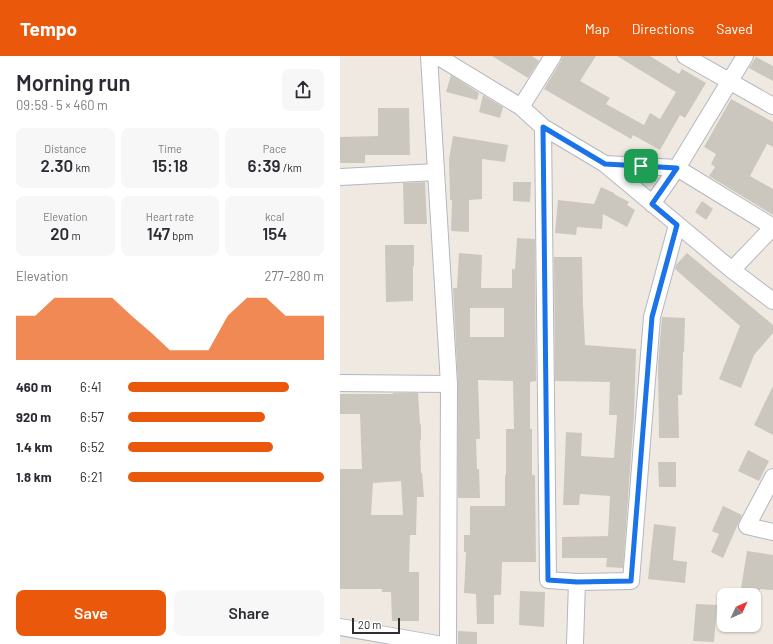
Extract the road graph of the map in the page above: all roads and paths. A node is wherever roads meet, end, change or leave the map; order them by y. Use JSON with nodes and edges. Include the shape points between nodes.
{"nodes":[{"id":1,"x":429,"y":56,"type":"edge"},
{"id":2,"x":437,"y":56,"type":"edge"},
{"id":3,"x":553,"y":56,"type":"edge"},
{"id":4,"x":685,"y":56,"type":"edge"},
{"id":5,"x":746,"y":56,"type":"edge"},
{"id":6,"x":730,"y":82,"type":"junction"},
{"id":7,"x":773,"y":106,"type":"edge"},
{"id":8,"x":521,"y":107,"type":"junction"},
{"id":9,"x":543,"y":127,"type":"junction"},
{"id":10,"x":605,"y":164,"type":"junction"},
{"id":11,"x":677,"y":168,"type":"junction"},
{"id":12,"x":436,"y":172,"type":"junction"},
{"id":13,"x":340,"y":177,"type":"edge"},
{"id":14,"x":652,"y":204,"type":"junction"},
{"id":15,"x":677,"y":225,"type":"junction"},
{"id":16,"x":773,"y":227,"type":"edge"},
{"id":17,"x":732,"y":270,"type":"junction"},
{"id":18,"x":773,"y":301,"type":"edge"},
{"id":19,"x":340,"y":383,"type":"edge"},
{"id":20,"x":449,"y":384,"type":"junction"},
{"id":21,"x":773,"y":478,"type":"edge"},
{"id":22,"x":773,"y":532,"type":"edge"},
{"id":23,"x":577,"y":582,"type":"junction"},
{"id":24,"x":340,"y":627,"type":"edge"},
{"id":25,"x":437,"y":644,"type":"edge"},
{"id":26,"x":448,"y":644,"type":"edge"},
{"id":27,"x":575,"y":644,"type":"edge"}],
"edges":[{"from":1,"to":12,"type":"street"},
{"from":2,"to":8,"type":"street"},
{"from":3,"to":8,"type":"street"},
{"from":4,"to":6,"type":"street"},
{"from":5,"to":6,"type":"street"},
{"from":6,"to":7,"type":"street"},
{"from":6,"to":11,"type":"street"},
{"from":8,"to":9,"type":"street"},
{"from":9,"to":10,"type":"street"},
{"from":9,"to":23,"type":"street","via":[[548,580]]},
{"from":10,"to":11,"type":"street"},
{"from":10,"to":14,"type":"street"},
{"from":11,"to":14,"type":"street"},
{"from":11,"to":16,"type":"street"},
{"from":12,"to":13,"type":"street"},
{"from":12,"to":20,"type":"street"},
{"from":14,"to":15,"type":"street"},
{"from":15,"to":17,"type":"street"},
{"from":15,"to":23,"type":"street","via":[[652,317],[631,581]]},
{"from":16,"to":17,"type":"street"},
{"from":17,"to":18,"type":"street"},
{"from":19,"to":20,"type":"street"},
{"from":20,"to":26,"type":"street"},
{"from":21,"to":22,"type":"street","via":[[748,526]]},
{"from":23,"to":27,"type":"street"},
{"from":24,"to":25,"type":"street"}]}
